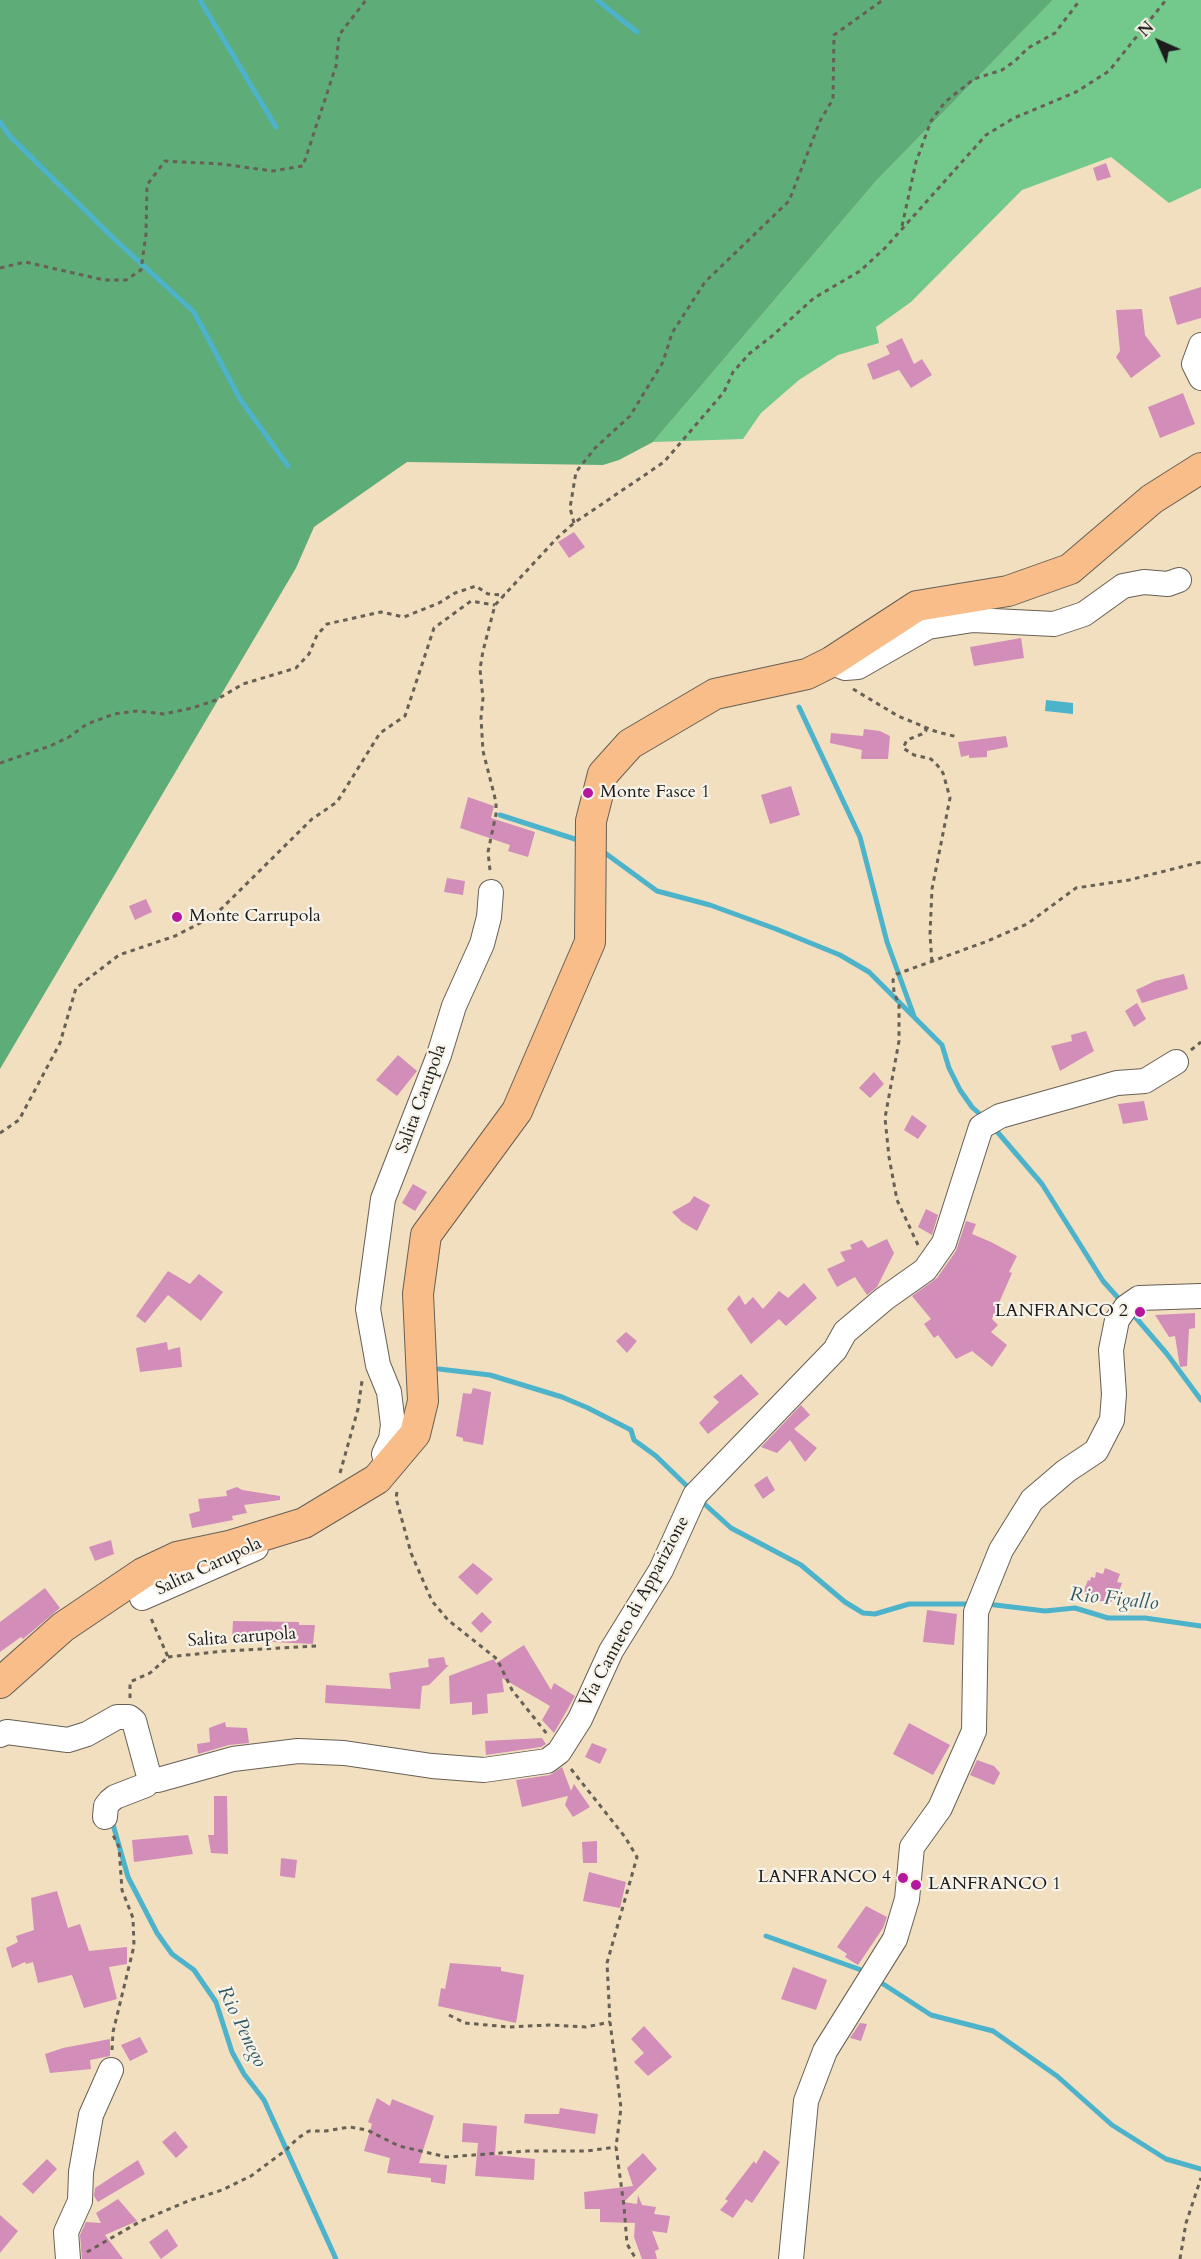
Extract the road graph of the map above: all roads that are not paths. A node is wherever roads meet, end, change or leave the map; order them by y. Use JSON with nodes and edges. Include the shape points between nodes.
{"nodes":[{"id":1,"x":1201,"y":345,"type":"edge"},
{"id":2,"x":1201,"y":378,"type":"edge"},
{"id":3,"x":1201,"y":468,"type":"edge"},
{"id":4,"x":1179,"y":580,"type":"dead end"},
{"id":5,"x":839,"y":674,"type":"junction"},
{"id":6,"x":491,"y":892,"type":"road end"},
{"id":7,"x":1176,"y":1062,"type":"dead end"},
{"id":8,"x":1201,"y":1296,"type":"edge"},
{"id":9,"x":389,"y":1465,"type":"junction"},
{"id":10,"x":280,"y":1531,"type":"junction"},
{"id":11,"x":142,"y":1598,"type":"road end"},
{"id":12,"x":0,"y":1683,"type":"edge"},
{"id":13,"x":0,"y":1735,"type":"edge"},
{"id":14,"x":150,"y":1780,"type":"junction"},
{"id":15,"x":105,"y":1817,"type":"road end"},
{"id":16,"x":111,"y":2070,"type":"road end"},
{"id":17,"x":75,"y":2257,"type":"edge"},
{"id":18,"x":791,"y":2259,"type":"edge"}],
"edges":[{"from":1,"to":2,"type":"street","via":[[1194,363]]},
{"from":3,"to":5,"type":"main road","via":[[1152,499],[1070,569],[1008,591],[917,606]]},
{"from":4,"to":5,"type":"street","via":[[1123,586],[1084,614],[1054,624],[973,620],[928,627]]},
{"from":5,"to":9,"type":"main road","via":[[807,674],[715,694],[630,744],[603,774],[591,821],[590,942],[517,1111],[426,1235],[418,1294],[423,1401],[415,1434]]},
{"from":6,"to":9,"type":"street","name":"Salita Carupola","via":[[482,944],[454,1006],[436,1065],[383,1199],[368,1309],[378,1365],[389,1392],[393,1425],[384,1454]]},
{"from":7,"to":14,"type":"street","name":"Via Canneto di Apparizione","via":[[1145,1081],[1117,1083],[1000,1116],[981,1126],[944,1243],[925,1270],[845,1332],[835,1350],[695,1495],[662,1570],[611,1651],[580,1719],[559,1752],[547,1761],[484,1770],[298,1750],[233,1759]]},
{"from":8,"to":18,"type":"street","via":[[1139,1298],[1126,1307],[1117,1320],[1111,1350],[1112,1420],[1096,1451],[1032,1500],[1001,1550],[976,1612],[974,1731],[940,1808],[912,1847],[907,1899],[895,1939],[825,2051],[806,2102]]},
{"from":9,"to":10,"type":"main road","via":[[377,1479],[304,1523]]},
{"from":10,"to":11,"type":"street","name":"Salita Carupola","via":[[248,1552]]},
{"from":10,"to":12,"type":"main road","via":[[177,1557],[142,1573],[63,1628]]},
{"from":13,"to":14,"type":"street","via":[[7,1732],[68,1740],[124,1715],[134,1721]]},
{"from":14,"to":15,"type":"street","via":[[110,1801]]},
{"from":16,"to":17,"type":"street","via":[[92,2115],[81,2172],[80,2201],[66,2232]]}]}
